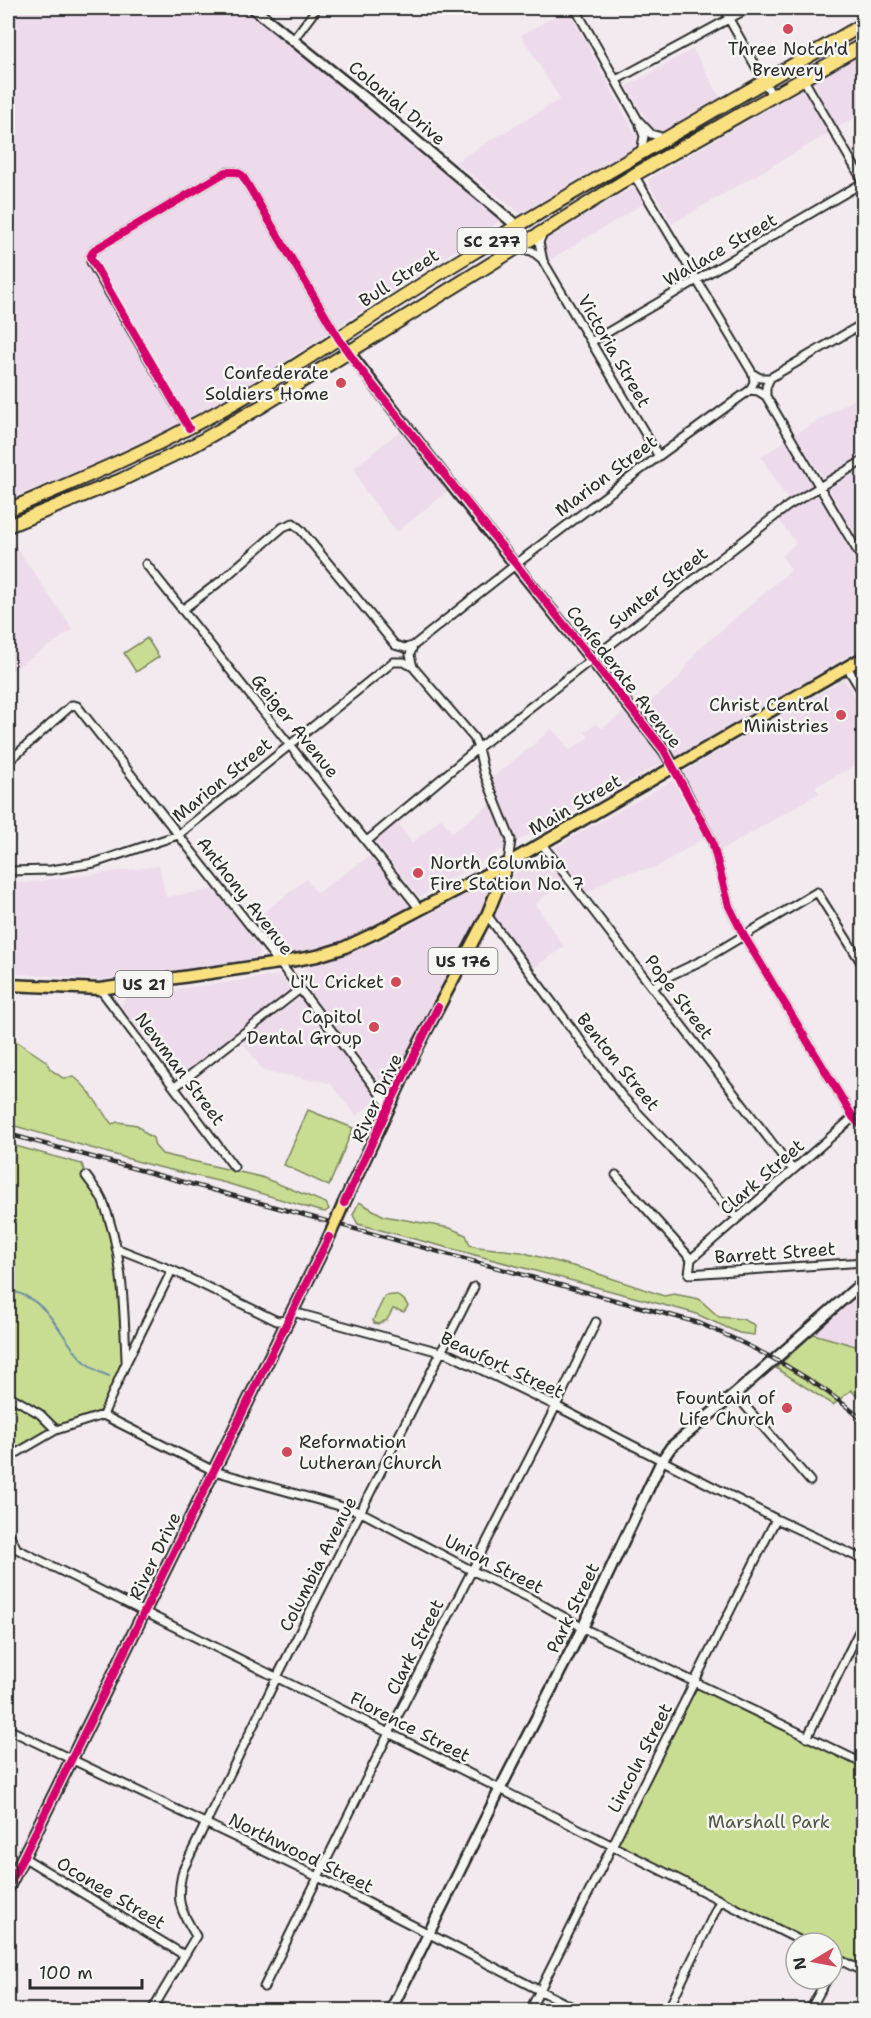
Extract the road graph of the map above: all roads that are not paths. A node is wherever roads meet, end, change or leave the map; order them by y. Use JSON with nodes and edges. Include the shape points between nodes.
{"nodes":[{"id":1,"x":253,"y":8,"type":"edge"},
{"id":2,"x":317,"y":8,"type":"edge"},
{"id":3,"x":575,"y":8,"type":"edge"},
{"id":4,"x":725,"y":8,"type":"edge"},
{"id":5,"x":750,"y":8,"type":"edge"},
{"id":6,"x":729,"y":19,"type":"junction"},
{"id":7,"x":864,"y":24,"type":"edge"},
{"id":8,"x":293,"y":40,"type":"junction"},
{"id":9,"x":864,"y":44,"type":"edge"},
{"id":10,"x":616,"y":80,"type":"junction"},
{"id":11,"x":804,"y":80,"type":"junction"},
{"id":12,"x":764,"y":81,"type":"junction"},
{"id":13,"x":773,"y":97,"type":"junction"},
{"id":14,"x":638,"y":120,"type":"junction"},
{"id":15,"x":665,"y":138,"type":"junction"},
{"id":16,"x":642,"y":152,"type":"junction"},
{"id":17,"x":634,"y":176,"type":"junction"},
{"id":18,"x":863,"y":183,"type":"edge"},
{"id":19,"x":518,"y":226,"type":"junction"},
{"id":20,"x":543,"y":231,"type":"junction"},
{"id":21,"x":530,"y":239,"type":"junction"},
{"id":22,"x":516,"y":248,"type":"junction"},
{"id":23,"x":543,"y":261,"type":"junction"},
{"id":24,"x":697,"y":281,"type":"junction"},
{"id":25,"x":864,"y":323,"type":"edge"},
{"id":26,"x":339,"y":339,"type":"junction"},
{"id":27,"x":591,"y":342,"type":"junction"},
{"id":28,"x":349,"y":353,"type":"junction"},
{"id":29,"x":753,"y":374,"type":"junction"},
{"id":30,"x":770,"y":378,"type":"junction"},
{"id":31,"x":750,"y":390,"type":"junction"},
{"id":32,"x":766,"y":396,"type":"junction"},
{"id":33,"x":189,"y":428,"type":"junction"},
{"id":34,"x":658,"y":455,"type":"junction"},
{"id":35,"x":864,"y":460,"type":"edge"},
{"id":36,"x":820,"y":486,"type":"junction"},
{"id":37,"x":8,"y":510,"type":"edge"},
{"id":38,"x":8,"y":526,"type":"edge"},
{"id":39,"x":864,"y":562,"type":"edge"},
{"id":40,"x":515,"y":563,"type":"junction"},
{"id":41,"x":146,"y":564,"type":"dead end"},
{"id":42,"x":182,"y":610,"type":"junction"},
{"id":43,"x":395,"y":645,"type":"junction"},
{"id":44,"x":413,"y":646,"type":"junction"},
{"id":45,"x":864,"y":657,"type":"edge"},
{"id":46,"x":592,"y":659,"type":"junction"},
{"id":47,"x":393,"y":662,"type":"junction"},
{"id":48,"x":413,"y":667,"type":"junction"},
{"id":49,"x":847,"y":667,"type":"junction"},
{"id":50,"x":864,"y":695,"type":"edge"},
{"id":51,"x":290,"y":744,"type":"junction"},
{"id":52,"x":478,"y":748,"type":"junction"},
{"id":53,"x":8,"y":762,"type":"edge"},
{"id":54,"x":674,"y":767,"type":"junction"},
{"id":55,"x":178,"y":835,"type":"junction"},
{"id":56,"x":367,"y":841,"type":"junction"},
{"id":57,"x":541,"y":843,"type":"junction"},
{"id":58,"x":508,"y":863,"type":"junction"},
{"id":59,"x":8,"y":870,"type":"edge"},
{"id":60,"x":419,"y":908,"type":"junction"},
{"id":61,"x":487,"y":915,"type":"junction"},
{"id":62,"x":744,"y":936,"type":"junction"},
{"id":63,"x":279,"y":963,"type":"junction"},
{"id":64,"x":864,"y":967,"type":"edge"},
{"id":65,"x":8,"y":985,"type":"edge"},
{"id":66,"x":654,"y":987,"type":"junction"},
{"id":67,"x":100,"y":989,"type":"junction"},
{"id":68,"x":300,"y":989,"type":"junction"},
{"id":69,"x":175,"y":1087,"type":"junction"},
{"id":70,"x":389,"y":1106,"type":"junction"},
{"id":71,"x":864,"y":1108,"type":"edge"},
{"id":72,"x":853,"y":1117,"type":"junction"},
{"id":73,"x":864,"y":1129,"type":"edge"},
{"id":74,"x":234,"y":1167,"type":"dead end"},
{"id":75,"x":793,"y":1170,"type":"junction"},
{"id":76,"x":616,"y":1174,"type":"dead end"},
{"id":77,"x":86,"y":1176,"type":"dead end"},
{"id":78,"x":737,"y":1218,"type":"junction"},
{"id":79,"x":116,"y":1248,"type":"junction"},
{"id":80,"x":691,"y":1259,"type":"junction"},
{"id":81,"x":864,"y":1263,"type":"edge"},
{"id":82,"x":172,"y":1270,"type":"junction"},
{"id":83,"x":864,"y":1281,"type":"edge"},
{"id":84,"x":474,"y":1287,"type":"dead end"},
{"id":85,"x":293,"y":1312,"type":"junction"},
{"id":86,"x":596,"y":1322,"type":"dead end"},
{"id":87,"x":442,"y":1352,"type":"junction"},
{"id":88,"x":126,"y":1363,"type":"junction"},
{"id":89,"x":735,"y":1394,"type":"junction"},
{"id":90,"x":8,"y":1395,"type":"edge"},
{"id":91,"x":556,"y":1406,"type":"junction"},
{"id":92,"x":103,"y":1415,"type":"junction"},
{"id":93,"x":56,"y":1430,"type":"junction"},
{"id":94,"x":8,"y":1458,"type":"edge"},
{"id":95,"x":662,"y":1460,"type":"junction"},
{"id":96,"x":214,"y":1471,"type":"junction"},
{"id":97,"x":810,"y":1481,"type":"dead end"},
{"id":98,"x":361,"y":1512,"type":"junction"},
{"id":99,"x":776,"y":1519,"type":"junction"},
{"id":100,"x":8,"y":1532,"type":"edge"},
{"id":101,"x":864,"y":1560,"type":"edge"},
{"id":102,"x":471,"y":1570,"type":"junction"},
{"id":103,"x":144,"y":1613,"type":"junction"},
{"id":104,"x":864,"y":1621,"type":"edge"},
{"id":105,"x":583,"y":1627,"type":"junction"},
{"id":106,"x":277,"y":1677,"type":"junction"},
{"id":107,"x":694,"y":1682,"type":"junction"},
{"id":108,"x":8,"y":1728,"type":"edge"},
{"id":109,"x":389,"y":1733,"type":"junction"},
{"id":110,"x":807,"y":1737,"type":"junction"},
{"id":111,"x":71,"y":1759,"type":"junction"},
{"id":112,"x":864,"y":1764,"type":"edge"},
{"id":113,"x":500,"y":1789,"type":"junction"},
{"id":114,"x":207,"y":1823,"type":"junction"},
{"id":115,"x":613,"y":1845,"type":"junction"},
{"id":116,"x":23,"y":1857,"type":"junction"},
{"id":117,"x":318,"y":1877,"type":"junction"},
{"id":118,"x":8,"y":1888,"type":"edge"},
{"id":119,"x":720,"y":1901,"type":"junction"},
{"id":120,"x":784,"y":1933,"type":"edge"},
{"id":121,"x":428,"y":1935,"type":"junction"},
{"id":122,"x":184,"y":1955,"type":"junction"},
{"id":123,"x":844,"y":1962,"type":"edge"},
{"id":124,"x":864,"y":1972,"type":"edge"},
{"id":125,"x":264,"y":1988,"type":"dead end"},
{"id":126,"x":540,"y":1991,"type":"junction"},
{"id":127,"x":820,"y":1991,"type":"edge"},
{"id":128,"x":152,"y":2010,"type":"edge"},
{"id":129,"x":390,"y":2010,"type":"edge"},
{"id":130,"x":530,"y":2010,"type":"edge"},
{"id":131,"x":578,"y":2010,"type":"edge"},
{"id":132,"x":668,"y":2010,"type":"edge"},
{"id":133,"x":810,"y":2010,"type":"edge"}],
"edges":[{"from":1,"to":8,"type":"street","name":"Colonial Drive"},
{"from":2,"to":8,"type":"street"},
{"from":3,"to":10,"type":"street"},
{"from":4,"to":6,"type":"street"},
{"from":5,"to":6,"type":"street"},
{"from":6,"to":10,"type":"street"},
{"from":6,"to":12,"type":"street"},
{"from":7,"to":12,"type":"highway","name":"Bull Street","number":"SC 277"},
{"from":8,"to":19,"type":"street","name":"Colonial Drive"},
{"from":9,"to":11,"type":"highway","name":"Bull Street","number":"SC 277"},
{"from":10,"to":14,"type":"street"},
{"from":11,"to":13,"type":"highway","name":"Bull Street","number":"SC 277"},
{"from":11,"to":18,"type":"street"},
{"from":12,"to":13,"type":"street"},
{"from":12,"to":15,"type":"highway","name":"Bull Street","number":"SC 277"},
{"from":13,"to":17,"type":"highway","name":"Bull Street","number":"SC 277"},
{"from":14,"to":15,"type":"street","via":[[651,134]]},
{"from":14,"to":16,"type":"street","via":[[644,136]]},
{"from":15,"to":16,"type":"highway","name":"Bull Street","number":"SC 277"},
{"from":16,"to":19,"type":"highway","name":"Bull Street","number":"SC 277"},
{"from":17,"to":20,"type":"highway","name":"Bull Street","number":"SC 277"},
{"from":17,"to":24,"type":"street"},
{"from":18,"to":24,"type":"street","name":"Wallace Street"},
{"from":19,"to":21,"type":"street"},
{"from":19,"to":26,"type":"highway","name":"Bull Street","number":"SC 277"},
{"from":20,"to":21,"type":"highway","name":"Bull Street","number":"SC 277"},
{"from":20,"to":23,"type":"street","name":"Victoria Street","via":[[539,242]]},
{"from":21,"to":22,"type":"highway","name":"Bull Street","number":"SC 277"},
{"from":22,"to":23,"type":"street","via":[[532,251]]},
{"from":22,"to":28,"type":"highway","name":"Bull Street","number":"SC 277"},
{"from":23,"to":27,"type":"street","name":"Victoria Street"},
{"from":24,"to":27,"type":"street","name":"Wallace Street"},
{"from":24,"to":29,"type":"street"},
{"from":25,"to":30,"type":"street"},
{"from":26,"to":28,"type":"street","name":"Confederate Avenue"},
{"from":26,"to":33,"type":"highway","name":"Bull Street","number":"SC 277"},
{"from":26,"to":33,"type":"street","via":[[242,175],[236,172],[226,172],[94,250],[90,257]]},
{"from":27,"to":34,"type":"street","name":"Victoria Street"},
{"from":28,"to":38,"type":"highway","name":"Bull Street","number":"SC 277","via":[[194,445]]},
{"from":28,"to":40,"type":"street","name":"Confederate Avenue"},
{"from":29,"to":30,"type":"street"},
{"from":29,"to":31,"type":"street"},
{"from":30,"to":32,"type":"street"},
{"from":31,"to":32,"type":"street"},
{"from":31,"to":34,"type":"street","name":"Marion Street"},
{"from":32,"to":36,"type":"street"},
{"from":33,"to":37,"type":"highway","name":"Bull Street","number":"SC 277"},
{"from":34,"to":40,"type":"street","name":"Marion Street"},
{"from":35,"to":36,"type":"street","name":"Sumter Street"},
{"from":36,"to":39,"type":"street"},
{"from":36,"to":46,"type":"street","name":"Sumter Street","via":[[788,506]]},
{"from":40,"to":44,"type":"street","name":"Marion Street"},
{"from":40,"to":46,"type":"street","name":"Confederate Avenue"},
{"from":41,"to":42,"type":"street","name":"Geiger Avenue"},
{"from":42,"to":43,"type":"street","via":[[283,527],[293,524]]},
{"from":42,"to":51,"type":"street","name":"Geiger Avenue"},
{"from":43,"to":44,"type":"street"},
{"from":43,"to":47,"type":"street"},
{"from":44,"to":48,"type":"street"},
{"from":45,"to":49,"type":"main road","name":"Main Street","number":"US 21"},
{"from":46,"to":52,"type":"street","name":"Sumter Street"},
{"from":46,"to":54,"type":"street","name":"Confederate Avenue"},
{"from":47,"to":48,"type":"street"},
{"from":47,"to":51,"type":"street","name":"Marion Street"},
{"from":48,"to":52,"type":"street","via":[[474,738]]},
{"from":49,"to":50,"type":"street"},
{"from":49,"to":54,"type":"main road","name":"Main Street","number":"US 21"},
{"from":51,"to":55,"type":"street","name":"Marion Street"},
{"from":51,"to":56,"type":"street","name":"Geiger Avenue"},
{"from":52,"to":56,"type":"street","name":"Sumter Street"},
{"from":52,"to":58,"type":"street","via":[[511,840]]},
{"from":53,"to":55,"type":"street","name":"Anthony Avenue","via":[[72,705],[77,706]]},
{"from":54,"to":57,"type":"main road","name":"Main Street","number":"US 21"},
{"from":54,"to":62,"type":"street","name":"Confederate Avenue","via":[[712,841],[726,899]]},
{"from":55,"to":59,"type":"street","name":"Marion Street","via":[[94,863],[51,870]]},
{"from":55,"to":63,"type":"street","name":"Anthony Avenue"},
{"from":56,"to":60,"type":"street","name":"Geiger Avenue"},
{"from":57,"to":58,"type":"main road","name":"Main Street","number":"US 21"},
{"from":57,"to":66,"type":"street","name":"Pope Street"},
{"from":58,"to":60,"type":"main road","name":"Main Street","number":"US 21"},
{"from":58,"to":61,"type":"main road","name":"River Drive","number":"US 176"},
{"from":60,"to":63,"type":"main road","name":"Main Street","number":"US 21","via":[[343,948]]},
{"from":61,"to":70,"type":"main road","name":"River Drive","number":"US 176"},
{"from":61,"to":78,"type":"street","name":"Benton Street","via":[[622,1096]]},
{"from":62,"to":64,"type":"street","via":[[817,892]]},
{"from":62,"to":66,"type":"street"},
{"from":62,"to":72,"type":"street","name":"Confederate Avenue"},
{"from":63,"to":67,"type":"main road","name":"Main Street","number":"US 21"},
{"from":63,"to":68,"type":"street","name":"Anthony Avenue"},
{"from":65,"to":67,"type":"main road","name":"Main Street","number":"US 21"},
{"from":66,"to":75,"type":"street","name":"Pope Street"},
{"from":67,"to":69,"type":"street","name":"Newman Street"},
{"from":68,"to":69,"type":"street"},
{"from":68,"to":70,"type":"street","name":"Anthony Avenue"},
{"from":69,"to":74,"type":"street","name":"Newman Street"},
{"from":70,"to":85,"type":"main road","name":"River Drive","number":"US 176","bridge":true},
{"from":71,"to":72,"type":"street","name":"Clark Street"},
{"from":72,"to":73,"type":"street","name":"Confederate Avenue"},
{"from":72,"to":75,"type":"street","name":"Clark Street"},
{"from":75,"to":78,"type":"street","name":"Clark Street"},
{"from":76,"to":80,"type":"street"},
{"from":77,"to":79,"type":"street","via":[[101,1197]]},
{"from":78,"to":80,"type":"street","name":"Clark Street"},
{"from":79,"to":82,"type":"street","name":"Beaufort Street"},
{"from":79,"to":88,"type":"street","via":[[124,1295]]},
{"from":80,"to":81,"type":"street","name":"Barrett Street","via":[[689,1274]]},
{"from":82,"to":85,"type":"street","name":"Beaufort Street","via":[[277,1321],[286,1320]]},
{"from":82,"to":88,"type":"street"},
{"from":83,"to":89,"type":"street","name":"Park Street"},
{"from":84,"to":87,"type":"street","name":"Columbia Avenue"},
{"from":85,"to":87,"type":"street","name":"Beaufort Street"},
{"from":85,"to":96,"type":"main road","name":"River Drive","number":"US 176"},
{"from":86,"to":91,"type":"street","name":"Clark Street"},
{"from":87,"to":91,"type":"street","name":"Beaufort Street"},
{"from":87,"to":98,"type":"street","name":"Columbia Avenue"},
{"from":88,"to":92,"type":"street"},
{"from":89,"to":95,"type":"street","name":"Park Street","via":[[671,1447]]},
{"from":89,"to":97,"type":"street"},
{"from":90,"to":93,"type":"street","via":[[40,1414]]},
{"from":91,"to":95,"type":"street","name":"Beaufort Street"},
{"from":91,"to":102,"type":"street","name":"Clark Street"},
{"from":92,"to":93,"type":"street"},
{"from":92,"to":96,"type":"street","name":"Union Street"},
{"from":93,"to":94,"type":"street"},
{"from":95,"to":99,"type":"street","name":"Beaufort Street"},
{"from":95,"to":105,"type":"street","name":"Park Street"},
{"from":96,"to":98,"type":"street","name":"Union Street"},
{"from":96,"to":103,"type":"main road","name":"River Drive","number":"US 176"},
{"from":98,"to":102,"type":"street","name":"Union Street"},
{"from":98,"to":106,"type":"street","name":"Columbia Avenue"},
{"from":99,"to":101,"type":"street","name":"Beaufort Street"},
{"from":99,"to":107,"type":"street","name":"Lincoln Street"},
{"from":100,"to":103,"type":"street","name":"Florence Street","via":[[17,1549]]},
{"from":102,"to":105,"type":"street","name":"Union Street"},
{"from":102,"to":109,"type":"street","name":"Clark Street"},
{"from":103,"to":106,"type":"street","name":"Florence Street"},
{"from":103,"to":111,"type":"main road","name":"River Drive","number":"US 176"},
{"from":104,"to":110,"type":"street"},
{"from":105,"to":107,"type":"street","name":"Union Street"},
{"from":105,"to":113,"type":"street","name":"Park Street"},
{"from":106,"to":109,"type":"street","name":"Florence Street"},
{"from":106,"to":114,"type":"street","name":"Columbia Avenue"},
{"from":107,"to":110,"type":"street","name":"Union Street"},
{"from":107,"to":115,"type":"street","name":"Lincoln Street"},
{"from":108,"to":111,"type":"street","name":"Northwood Street"},
{"from":109,"to":113,"type":"street","name":"Florence Street"},
{"from":109,"to":117,"type":"street","name":"Clark Street"},
{"from":110,"to":112,"type":"street","name":"Union Street"},
{"from":111,"to":114,"type":"street","name":"Northwood Street"},
{"from":111,"to":116,"type":"main road","name":"River Drive","number":"US 176"},
{"from":113,"to":115,"type":"street","name":"Florence Street"},
{"from":113,"to":121,"type":"street","name":"Park Street"},
{"from":114,"to":117,"type":"street","name":"Northwood Street"},
{"from":114,"to":122,"type":"street","name":"Columbia Avenue","via":[[183,1870],[178,1889],[180,1909],[196,1936]]},
{"from":115,"to":119,"type":"street","name":"Florence Street"},
{"from":115,"to":126,"type":"street","name":"Lincoln Street"},
{"from":116,"to":118,"type":"main road","name":"River Drive","number":"US 176"},
{"from":116,"to":122,"type":"street","name":"Oconee Street"},
{"from":117,"to":121,"type":"street","name":"Northwood Street"},
{"from":117,"to":125,"type":"street","name":"Clark Street"},
{"from":119,"to":120,"type":"street","name":"Florence Street"},
{"from":119,"to":132,"type":"street"},
{"from":121,"to":126,"type":"street","name":"Northwood Street"},
{"from":121,"to":129,"type":"street","name":"Park Street"},
{"from":122,"to":128,"type":"street"},
{"from":123,"to":124,"type":"street"},
{"from":126,"to":130,"type":"street","name":"Lincoln Street"},
{"from":126,"to":131,"type":"street","name":"Northwood Street"},
{"from":127,"to":133,"type":"street"}]}
